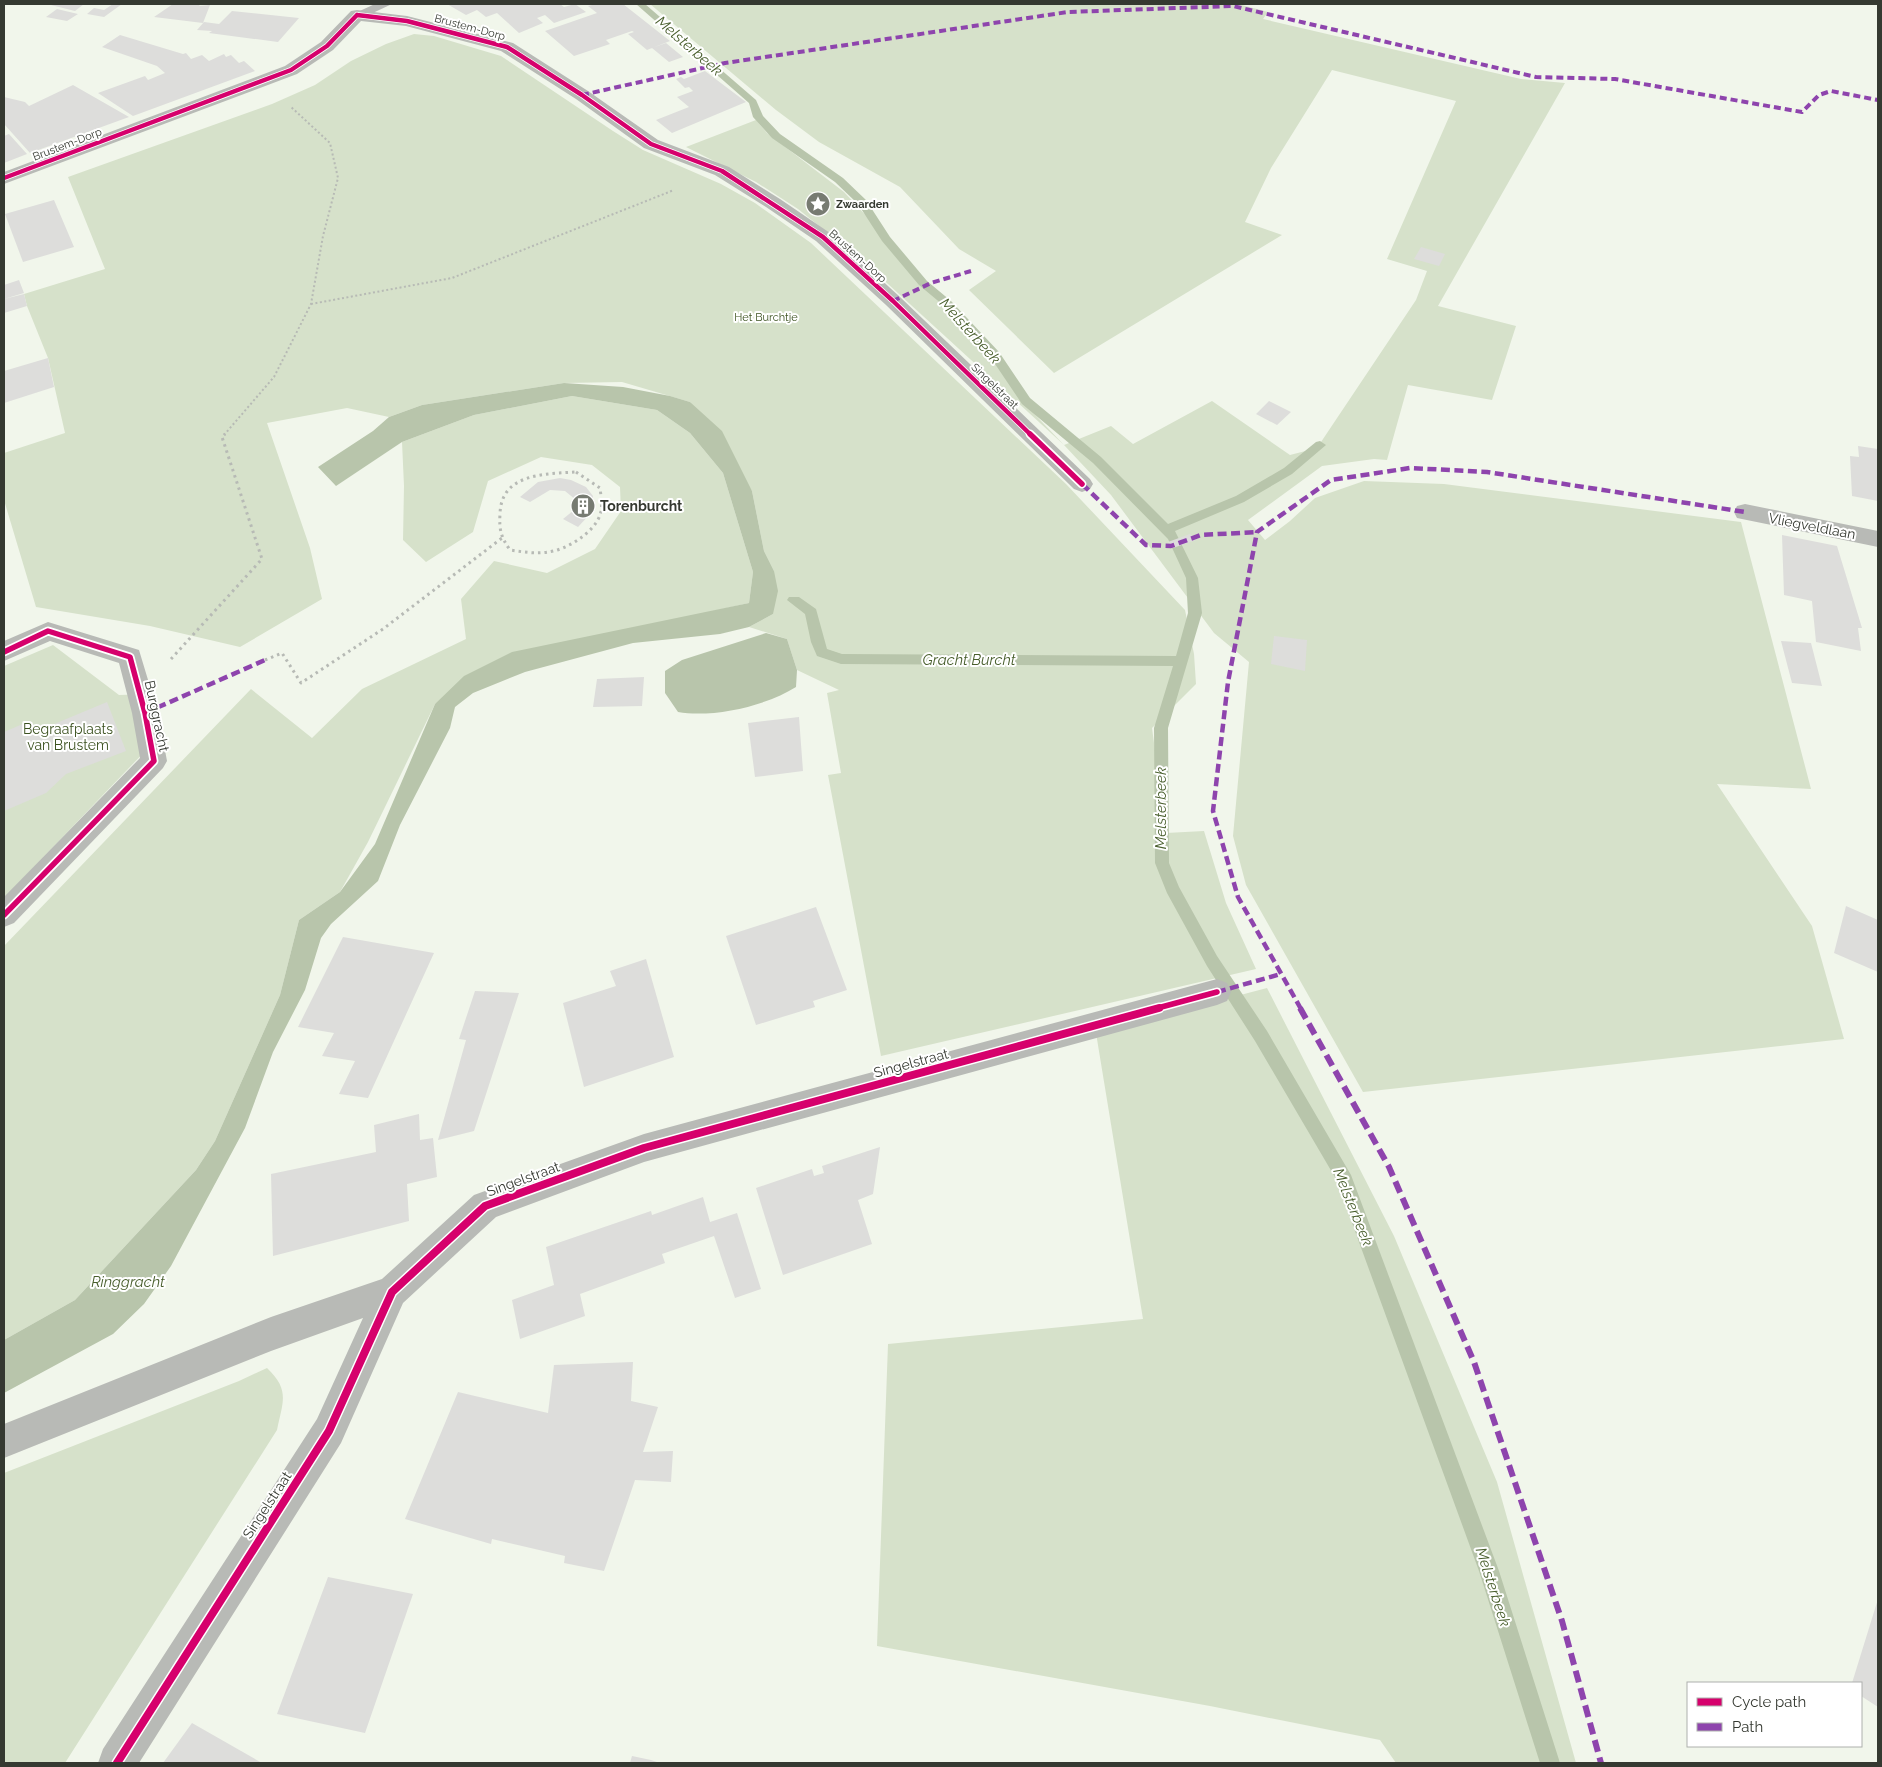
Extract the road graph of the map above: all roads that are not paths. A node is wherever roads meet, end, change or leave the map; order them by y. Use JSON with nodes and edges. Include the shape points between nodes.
{"nodes":[{"id":1,"x":386,"y":4,"type":"edge"},
{"id":2,"x":356,"y":10,"type":"edge"},
{"id":3,"x":4,"y":178,"type":"edge"},
{"id":4,"x":893,"y":301,"type":"joint"},
{"id":5,"x":1082,"y":484,"type":"dead end"},
{"id":6,"x":1745,"y":512,"type":"dead end"},
{"id":7,"x":1878,"y":539,"type":"edge"},
{"id":8,"x":4,"y":652,"type":"edge"},
{"id":9,"x":4,"y":915,"type":"edge"},
{"id":10,"x":1217,"y":992,"type":"dead end"},
{"id":11,"x":392,"y":1292,"type":"junction"},
{"id":12,"x":4,"y":1442,"type":"edge"},
{"id":13,"x":116,"y":1763,"type":"edge"}],
"edges":[{"from":1,"to":2,"type":"lane"},
{"from":2,"to":3,"type":"street","name":"Brustem-Dorp","via":[[342,33],[317,56],[291,70]]},
{"from":2,"to":4,"type":"street","name":"Brustem-Dorp","via":[[507,47],[582,94],[651,144],[722,171],[823,237]]},
{"from":4,"to":5,"type":"street","name":"Singelstraat"},
{"from":6,"to":7,"type":"street","name":"Vliegveldlaan"},
{"from":8,"to":9,"type":"street","name":"Burggracht","via":[[48,631],[130,657],[154,761]]},
{"from":10,"to":11,"type":"street","name":"Singelstraat","via":[[635,1151],[485,1206]]},
{"from":11,"to":12,"type":"street","name":"Singelstraat","via":[[271,1334]]},
{"from":11,"to":13,"type":"street","name":"Singelstraat","via":[[329,1431]]}]}
